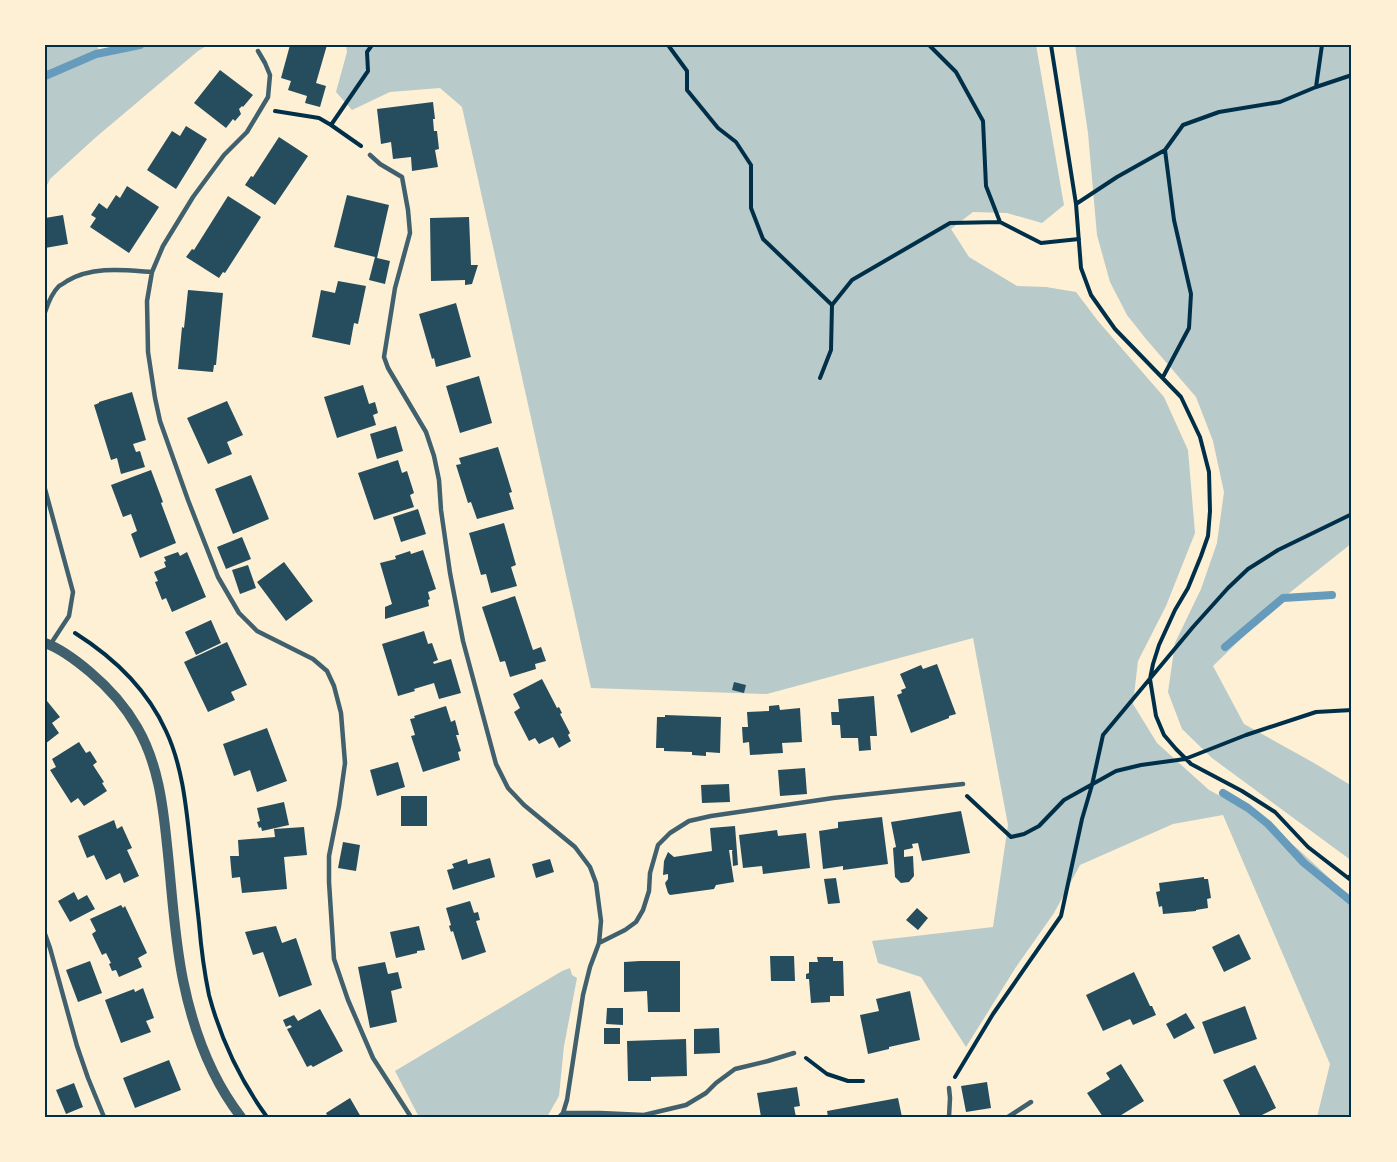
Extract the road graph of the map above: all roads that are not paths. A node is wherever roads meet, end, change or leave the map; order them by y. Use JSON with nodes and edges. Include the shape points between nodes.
{"nodes":[{"id":1,"x":258,"y":51,"type":"dead end"},
{"id":2,"x":370,"y":154,"type":"road end"},
{"id":3,"x":152,"y":272,"type":"junction"},
{"id":4,"x":45,"y":312,"type":"edge"},
{"id":5,"x":45,"y":489,"type":"edge"},
{"id":6,"x":48,"y":644,"type":"edge"},
{"id":7,"x":963,"y":784,"type":"dead end"},
{"id":8,"x":45,"y":934,"type":"edge"},
{"id":9,"x":599,"y":943,"type":"junction"},
{"id":10,"x":794,"y":1053,"type":"road end"},
{"id":11,"x":949,"y":1088,"type":"road end"},
{"id":12,"x":1031,"y":1102,"type":"dead end"},
{"id":13,"x":561,"y":1115,"type":"edge"},
{"id":14,"x":104,"y":1117,"type":"edge"},
{"id":15,"x":241,"y":1117,"type":"edge"},
{"id":16,"x":411,"y":1117,"type":"edge"},
{"id":17,"x":949,"y":1117,"type":"edge"},
{"id":18,"x":1008,"y":1117,"type":"edge"}],
"edges":[{"from":1,"to":3,"type":"lane","via":[[270,75],[268,97],[247,132],[193,197]]},
{"from":2,"to":9,"type":"lane","via":[[402,177],[410,232],[395,288],[384,357],[435,456],[463,642],[496,764],[508,788],[575,848],[590,867],[599,898]]},
{"from":3,"to":4,"type":"lane","via":[[94,271],[75,276],[59,286]]},
{"from":3,"to":16,"type":"lane","via":[[147,301],[148,352],[155,398],[218,577],[238,613],[257,631],[314,659],[327,671],[334,686],[342,713],[345,763],[329,856],[334,959],[373,1058]]},
{"from":5,"to":6,"type":"lane","via":[[73,592],[69,616]]},
{"from":6,"to":15,"type":"street","via":[[106,686],[129,714],[144,741],[163,807],[178,954],[188,1001],[207,1060]]},
{"from":7,"to":9,"type":"lane","via":[[833,798],[689,821],[658,844],[649,891],[636,922]]},
{"from":8,"to":14,"type":"lane","via":[[77,1046]]},
{"from":9,"to":13,"type":"lane","via":[[583,995],[567,1100]]},
{"from":10,"to":13,"type":"lane","via":[[735,1068],[686,1105],[644,1115]]},
{"from":11,"to":17,"type":"lane"},
{"from":12,"to":18,"type":"lane"}]}
